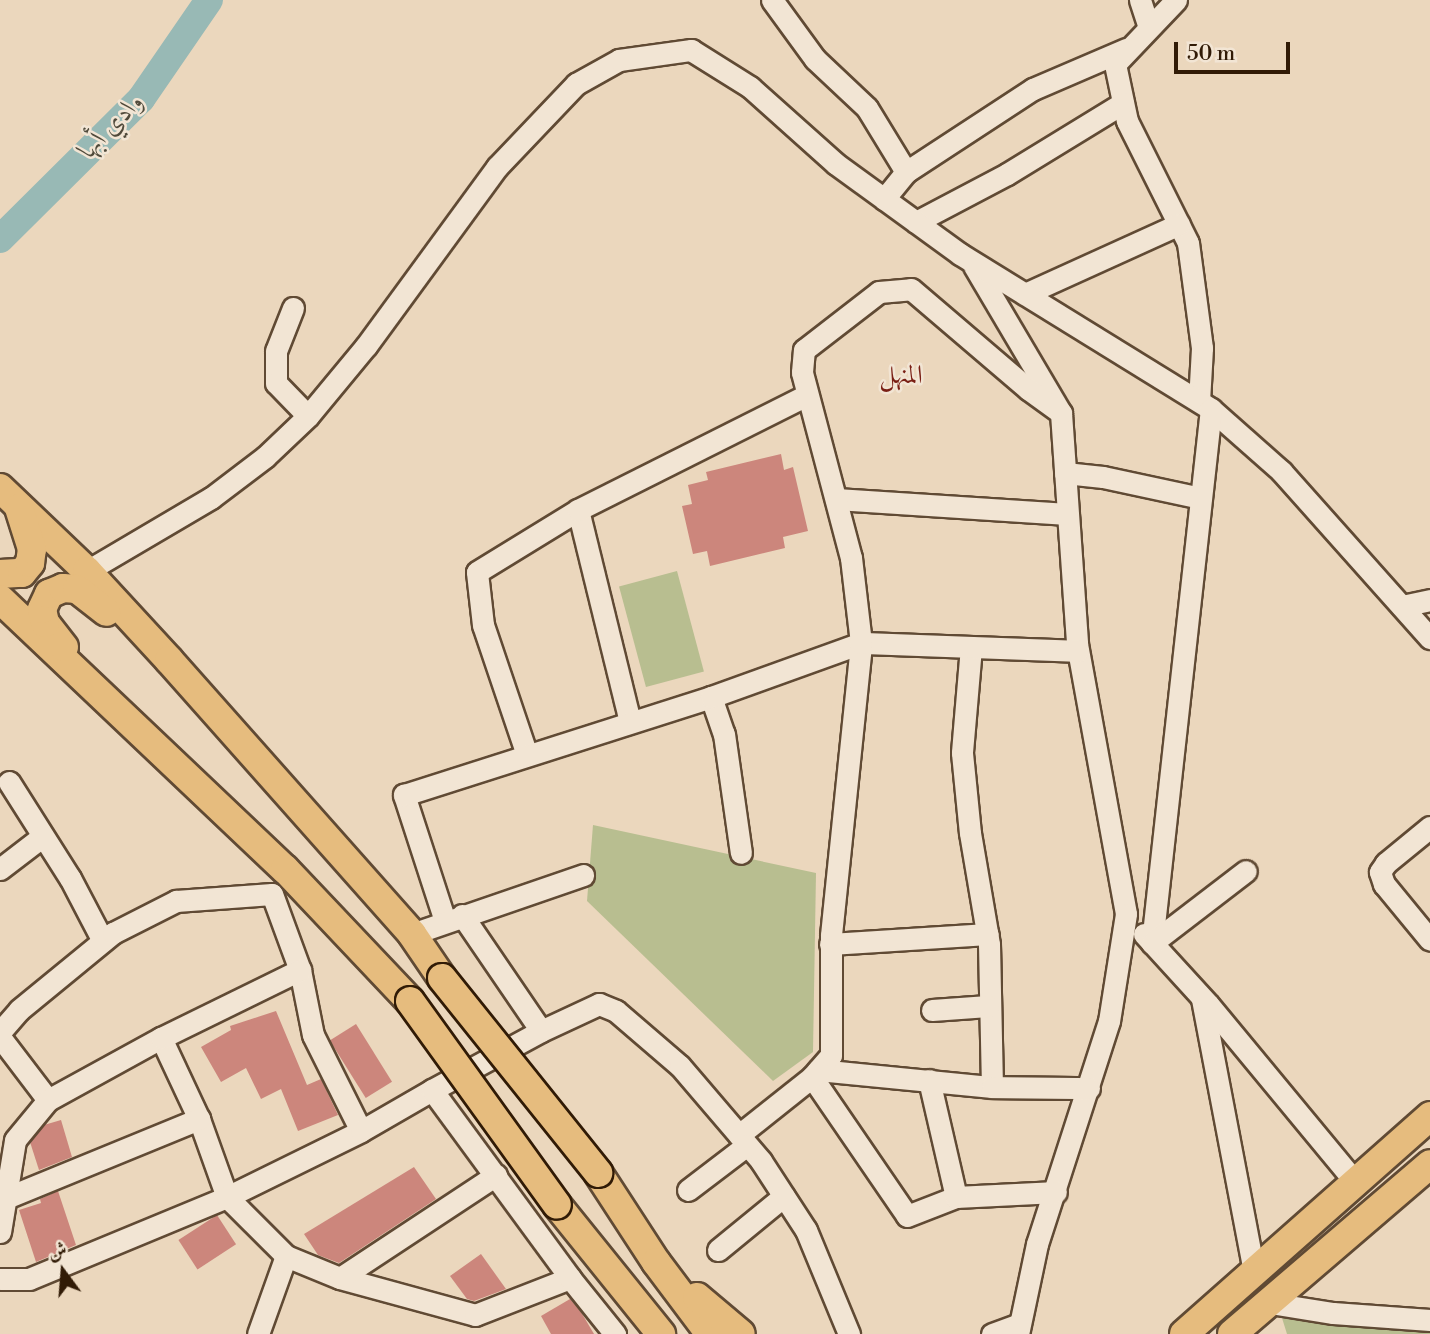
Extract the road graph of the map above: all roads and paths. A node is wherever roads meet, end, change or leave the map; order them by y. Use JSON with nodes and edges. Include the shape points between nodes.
{"nodes":[{"id":1,"x":772,"y":0,"type":"edge"},
{"id":2,"x":1140,"y":0,"type":"edge"},
{"id":3,"x":1176,"y":0,"type":"edge"},
{"id":4,"x":1149,"y":27,"type":"junction"},
{"id":5,"x":1130,"y":48,"type":"junction"},
{"id":6,"x":1123,"y":103,"type":"junction"},
{"id":7,"x":906,"y":172,"type":"junction"},
{"id":8,"x":884,"y":199,"type":"junction"},
{"id":9,"x":916,"y":222,"type":"junction"},
{"id":10,"x":1179,"y":225,"type":"junction"},
{"id":11,"x":971,"y":261,"type":"junction"},
{"id":12,"x":1025,"y":295,"type":"junction"},
{"id":13,"x":293,"y":308,"type":"dead end"},
{"id":14,"x":807,"y":395,"type":"junction"},
{"id":15,"x":1205,"y":405,"type":"junction"},
{"id":16,"x":1061,"y":413,"type":"junction"},
{"id":17,"x":308,"y":416,"type":"junction"},
{"id":18,"x":1065,"y":473,"type":"junction"},
{"id":19,"x":9,"y":497,"type":"edge"},
{"id":20,"x":1201,"y":498,"type":"junction"},
{"id":21,"x":836,"y":499,"type":"junction"},
{"id":22,"x":578,"y":510,"type":"junction"},
{"id":23,"x":1068,"y":514,"type":"junction"},
{"id":24,"x":87,"y":571,"type":"junction"},
{"id":25,"x":0,"y":574,"type":"edge"},
{"id":26,"x":1430,"y":600,"type":"edge"},
{"id":27,"x":1402,"y":606,"type":"junction"},
{"id":28,"x":4,"y":609,"type":"edge"},
{"id":29,"x":1430,"y":638,"type":"edge"},
{"id":30,"x":862,"y":643,"type":"junction"},
{"id":31,"x":971,"y":647,"type":"junction"},
{"id":32,"x":1078,"y":651,"type":"junction"},
{"id":33,"x":169,"y":660,"type":"junction"},
{"id":34,"x":94,"y":688,"type":"junction"},
{"id":35,"x":711,"y":697,"type":"junction"},
{"id":36,"x":631,"y":722,"type":"junction"},
{"id":37,"x":527,"y":755,"type":"junction"},
{"id":38,"x":9,"y":782,"type":"dead end"},
{"id":39,"x":1430,"y":827,"type":"edge"},
{"id":40,"x":43,"y":836,"type":"junction"},
{"id":41,"x":740,"y":853,"type":"dead end"},
{"id":42,"x":0,"y":869,"type":"edge"},
{"id":43,"x":1246,"y":871,"type":"dead end"},
{"id":44,"x":583,"y":875,"type":"dead end"},
{"id":45,"x":1126,"y":914,"type":"junction"},
{"id":46,"x":454,"y":918,"type":"junction"},
{"id":47,"x":412,"y":934,"type":"junction"},
{"id":48,"x":988,"y":934,"type":"junction"},
{"id":49,"x":1430,"y":940,"type":"edge"},
{"id":50,"x":103,"y":942,"type":"junction"},
{"id":51,"x":1152,"y":943,"type":"junction"},
{"id":52,"x":830,"y":944,"type":"junction"},
{"id":53,"x":300,"y":970,"type":"junction"},
{"id":54,"x":1201,"y":997,"type":"junction"},
{"id":55,"x":988,"y":1006,"type":"junction"},
{"id":56,"x":932,"y":1010,"type":"dead end"},
{"id":57,"x":541,"y":1031,"type":"junction"},
{"id":58,"x":0,"y":1034,"type":"edge"},
{"id":59,"x":161,"y":1038,"type":"junction"},
{"id":60,"x":815,"y":1073,"type":"junction"},
{"id":61,"x":929,"y":1080,"type":"junction"},
{"id":62,"x":992,"y":1087,"type":"junction"},
{"id":63,"x":1090,"y":1088,"type":"junction"},
{"id":64,"x":432,"y":1090,"type":"junction"},
{"id":65,"x":48,"y":1100,"type":"junction"},
{"id":66,"x":1430,"y":1116,"type":"edge"},
{"id":67,"x":199,"y":1118,"type":"junction"},
{"id":68,"x":361,"y":1131,"type":"junction"},
{"id":69,"x":743,"y":1140,"type":"junction"},
{"id":70,"x":1430,"y":1164,"type":"edge"},
{"id":71,"x":496,"y":1175,"type":"junction"},
{"id":72,"x":1356,"y":1183,"type":"junction"},
{"id":73,"x":688,"y":1190,"type":"dead end"},
{"id":74,"x":1056,"y":1192,"type":"junction"},
{"id":75,"x":784,"y":1196,"type":"junction"},
{"id":76,"x":227,"y":1197,"type":"junction"},
{"id":77,"x":956,"y":1197,"type":"junction"},
{"id":78,"x":6,"y":1198,"type":"junction"},
{"id":79,"x":0,"y":1232,"type":"edge"},
{"id":80,"x":718,"y":1250,"type":"dead end"},
{"id":81,"x":286,"y":1256,"type":"junction"},
{"id":82,"x":656,"y":1262,"type":"junction"},
{"id":83,"x":1254,"y":1272,"type":"junction"},
{"id":84,"x":340,"y":1278,"type":"junction"},
{"id":85,"x":570,"y":1278,"type":"junction"},
{"id":86,"x":0,"y":1279,"type":"edge"},
{"id":87,"x":1270,"y":1303,"type":"junction"},
{"id":88,"x":1430,"y":1320,"type":"edge"},
{"id":89,"x":1019,"y":1329,"type":"edge"},
{"id":90,"x":258,"y":1334,"type":"edge"},
{"id":91,"x":615,"y":1334,"type":"edge"},
{"id":92,"x":662,"y":1334,"type":"edge"},
{"id":93,"x":710,"y":1334,"type":"edge"},
{"id":94,"x":741,"y":1334,"type":"edge"},
{"id":95,"x":849,"y":1334,"type":"edge"},
{"id":96,"x":992,"y":1334,"type":"edge"},
{"id":97,"x":1184,"y":1334,"type":"edge"},
{"id":98,"x":1231,"y":1334,"type":"edge"}],
"edges":[{"from":1,"to":7,"type":"street","via":[[815,59],[867,108]]},
{"from":2,"to":4,"type":"street"},
{"from":3,"to":4,"type":"street"},
{"from":4,"to":5,"type":"street"},
{"from":5,"to":6,"type":"street","via":[[1115,64]]},
{"from":5,"to":7,"type":"street","via":[[1033,89]]},
{"from":6,"to":9,"type":"street","via":[[1007,174]]},
{"from":6,"to":10,"type":"street","via":[[1127,121]]},
{"from":7,"to":8,"type":"street"},
{"from":8,"to":9,"type":"street"},
{"from":8,"to":17,"type":"street","via":[[836,164],[750,86],[691,50],[618,60],[576,84],[498,167],[366,346]]},
{"from":9,"to":11,"type":"street"},
{"from":10,"to":12,"type":"street"},
{"from":10,"to":15,"type":"street","via":[[1188,243]]},
{"from":11,"to":12,"type":"street"},
{"from":11,"to":16,"type":"street"},
{"from":12,"to":15,"type":"street"},
{"from":13,"to":17,"type":"street","via":[[276,351],[276,383]]},
{"from":14,"to":16,"type":"street","via":[[804,350],[879,292],[911,289]]},
{"from":14,"to":21,"type":"street"},
{"from":14,"to":22,"type":"street"},
{"from":15,"to":20,"type":"street"},
{"from":15,"to":27,"type":"street","via":[[1281,471]]},
{"from":16,"to":18,"type":"street"},
{"from":17,"to":24,"type":"street","via":[[265,457],[211,498]]},
{"from":18,"to":20,"type":"street"},
{"from":18,"to":23,"type":"street"},
{"from":19,"to":24,"type":"main road"},
{"from":19,"to":25,"type":"main road","via":[[32,549],[30,563],[22,573]]},
{"from":20,"to":51,"type":"street"},
{"from":21,"to":23,"type":"street"},
{"from":21,"to":30,"type":"street","via":[[851,558]]},
{"from":22,"to":36,"type":"street"},
{"from":22,"to":37,"type":"street","via":[[477,572],[483,625]]},
{"from":23,"to":32,"type":"street"},
{"from":24,"to":33,"type":"main road"},
{"from":26,"to":27,"type":"street"},
{"from":27,"to":29,"type":"street"},
{"from":28,"to":34,"type":"main road"},
{"from":30,"to":31,"type":"street"},
{"from":30,"to":35,"type":"street"},
{"from":30,"to":52,"type":"street"},
{"from":31,"to":32,"type":"street"},
{"from":31,"to":48,"type":"street","via":[[962,753]]},
{"from":32,"to":45,"type":"street"},
{"from":33,"to":34,"type":"main road","via":[[77,589],[63,588],[49,594],[42,609],[45,623]]},
{"from":33,"to":47,"type":"main road"},
{"from":34,"to":92,"type":"main road","bridge":true,"via":[[285,869],[410,1001],[557,1205]]},
{"from":35,"to":36,"type":"street"},
{"from":35,"to":41,"type":"street","via":[[724,734]]},
{"from":36,"to":37,"type":"street"},
{"from":37,"to":46,"type":"street","via":[[404,794]]},
{"from":38,"to":40,"type":"street"},
{"from":39,"to":49,"type":"street","via":[[1380,872],[1384,884]]},
{"from":40,"to":42,"type":"street"},
{"from":40,"to":50,"type":"street"},
{"from":43,"to":51,"type":"street"},
{"from":44,"to":46,"type":"street"},
{"from":45,"to":51,"type":"street"},
{"from":45,"to":63,"type":"street","via":[[1110,1021]]},
{"from":46,"to":47,"type":"street"},
{"from":46,"to":57,"type":"street"},
{"from":47,"to":82,"type":"main road","bridge":true,"via":[[598,1173]]},
{"from":48,"to":52,"type":"street"},
{"from":48,"to":55,"type":"street"},
{"from":50,"to":53,"type":"street","via":[[176,901],[272,894]]},
{"from":50,"to":58,"type":"street","via":[[19,1010]]},
{"from":51,"to":54,"type":"street"},
{"from":52,"to":60,"type":"street","via":[[831,1055]]},
{"from":53,"to":59,"type":"street"},
{"from":53,"to":68,"type":"street","via":[[313,1035]]},
{"from":54,"to":72,"type":"street"},
{"from":54,"to":83,"type":"street"},
{"from":55,"to":56,"type":"street"},
{"from":55,"to":62,"type":"street"},
{"from":57,"to":64,"type":"street"},
{"from":57,"to":69,"type":"street","via":[[599,1004],[616,1011],[680,1066]]},
{"from":58,"to":65,"type":"street"},
{"from":59,"to":65,"type":"street"},
{"from":59,"to":67,"type":"street"},
{"from":60,"to":61,"type":"street"},
{"from":60,"to":69,"type":"street"},
{"from":60,"to":77,"type":"street","via":[[907,1216]]},
{"from":61,"to":62,"type":"street"},
{"from":61,"to":77,"type":"street"},
{"from":62,"to":63,"type":"street"},
{"from":63,"to":74,"type":"street"},
{"from":64,"to":68,"type":"street"},
{"from":64,"to":71,"type":"street"},
{"from":65,"to":78,"type":"street","via":[[15,1140]]},
{"from":66,"to":72,"type":"main road"},
{"from":67,"to":76,"type":"street"},
{"from":67,"to":78,"type":"street"},
{"from":68,"to":76,"type":"street"},
{"from":69,"to":73,"type":"street"},
{"from":69,"to":75,"type":"street"},
{"from":70,"to":87,"type":"main road"},
{"from":71,"to":84,"type":"street"},
{"from":71,"to":85,"type":"street"},
{"from":72,"to":83,"type":"main road"},
{"from":74,"to":77,"type":"street"},
{"from":74,"to":89,"type":"street","via":[[1037,1244]]},
{"from":75,"to":80,"type":"street"},
{"from":75,"to":95,"type":"street","via":[[806,1230]]},
{"from":76,"to":81,"type":"street"},
{"from":76,"to":86,"type":"street","via":[[29,1279]]},
{"from":78,"to":79,"type":"street"},
{"from":81,"to":84,"type":"street"},
{"from":81,"to":90,"type":"street"},
{"from":82,"to":93,"type":"main road"},
{"from":82,"to":94,"type":"main road"},
{"from":83,"to":97,"type":"main road"},
{"from":84,"to":85,"type":"street","via":[[475,1315]]},
{"from":85,"to":91,"type":"street"},
{"from":87,"to":88,"type":"street"},
{"from":87,"to":98,"type":"main road"},
{"from":89,"to":96,"type":"street"}]}
